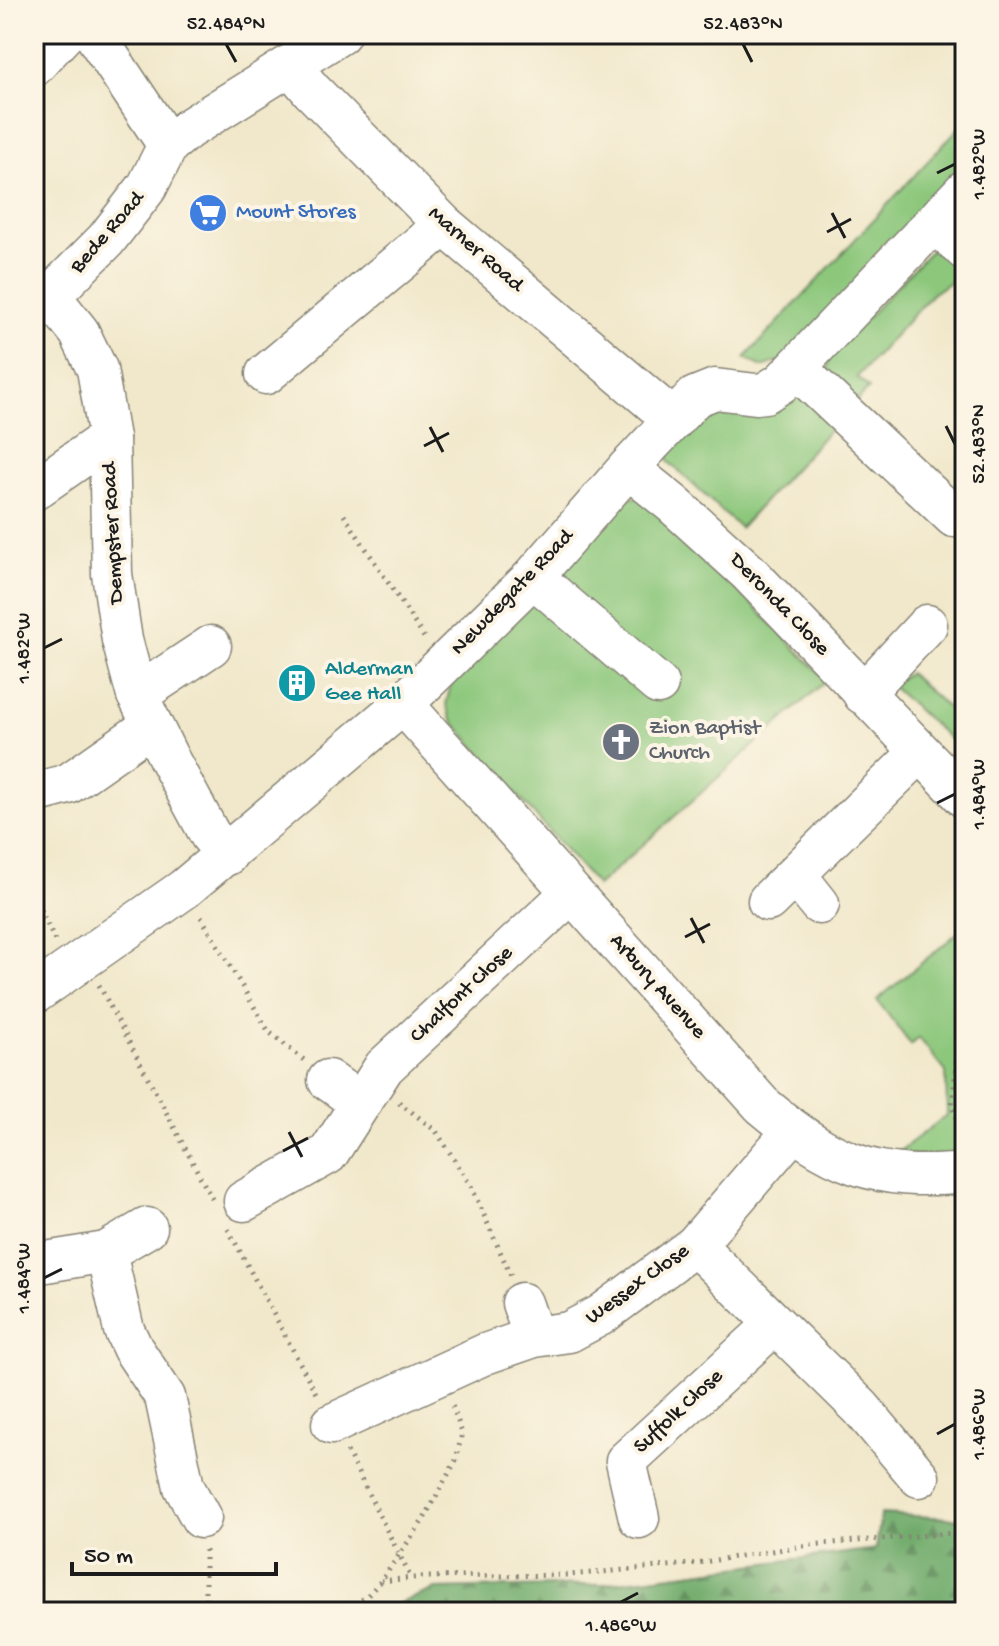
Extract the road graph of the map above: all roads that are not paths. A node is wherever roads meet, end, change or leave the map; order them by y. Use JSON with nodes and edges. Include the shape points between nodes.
{"nodes":[{"id":1,"x":64,"y":34,"type":"edge"},
{"id":2,"x":94,"y":34,"type":"edge"},
{"id":3,"x":340,"y":34,"type":"edge"},
{"id":4,"x":290,"y":65,"type":"junction"},
{"id":5,"x":34,"y":66,"type":"edge"},
{"id":6,"x":168,"y":145,"type":"junction"},
{"id":7,"x":965,"y":190,"type":"edge"},
{"id":8,"x":936,"y":223,"type":"junction"},
{"id":9,"x":444,"y":225,"type":"junction"},
{"id":10,"x":965,"y":250,"type":"edge"},
{"id":11,"x":42,"y":304,"type":"edge"},
{"id":12,"x":796,"y":368,"type":"junction"},
{"id":13,"x":266,"y":374,"type":"dead end"},
{"id":14,"x":674,"y":420,"type":"junction"},
{"id":15,"x":109,"y":438,"type":"junction"},
{"id":16,"x":628,"y":468,"type":"junction"},
{"id":17,"x":34,"y":490,"type":"edge"},
{"id":18,"x":954,"y":517,"type":"dead end"},
{"id":19,"x":533,"y":577,"type":"junction"},
{"id":20,"x":927,"y":625,"type":"dead end"},
{"id":21,"x":211,"y":646,"type":"dead end"},
{"id":22,"x":658,"y":684,"type":"dead end"},
{"id":23,"x":863,"y":694,"type":"junction"},
{"id":24,"x":403,"y":704,"type":"junction"},
{"id":25,"x":145,"y":710,"type":"junction"},
{"id":26,"x":920,"y":752,"type":"junction"},
{"id":27,"x":42,"y":791,"type":"dead end"},
{"id":28,"x":965,"y":798,"type":"edge"},
{"id":29,"x":227,"y":855,"type":"junction"},
{"id":30,"x":571,"y":893,"type":"junction"},
{"id":31,"x":794,"y":893,"type":"dead end"},
{"id":32,"x":34,"y":994,"type":"edge"},
{"id":33,"x":328,"y":1080,"type":"road end"},
{"id":34,"x":358,"y":1107,"type":"junction"},
{"id":35,"x":793,"y":1131,"type":"junction"},
{"id":36,"x":965,"y":1173,"type":"edge"},
{"id":37,"x":227,"y":1208,"type":"road end"},
{"id":38,"x":147,"y":1228,"type":"dead end"},
{"id":39,"x":695,"y":1245,"type":"junction"},
{"id":40,"x":106,"y":1252,"type":"junction"},
{"id":41,"x":34,"y":1264,"type":"edge"},
{"id":42,"x":775,"y":1324,"type":"junction"},
{"id":43,"x":332,"y":1424,"type":"road end"},
{"id":44,"x":919,"y":1477,"type":"dead end"},
{"id":45,"x":182,"y":1500,"type":"road end"},
{"id":46,"x":639,"y":1518,"type":"dead end"}],
"edges":[{"from":1,"to":5,"type":"street"},
{"from":2,"to":6,"type":"street"},
{"from":3,"to":4,"type":"street"},
{"from":4,"to":6,"type":"street"},
{"from":4,"to":9,"type":"street","name":"Marner Road"},
{"from":6,"to":11,"type":"street","name":"Bede Road","via":[[147,187],[106,240]]},
{"from":7,"to":8,"type":"street","name":"Newdegate Road"},
{"from":8,"to":10,"type":"street"},
{"from":8,"to":12,"type":"street","name":"Newdegate Road"},
{"from":9,"to":13,"type":"street"},
{"from":9,"to":14,"type":"street","name":"Marner Road"},
{"from":11,"to":15,"type":"street","name":"Dempster Road","via":[[79,332],[97,369]]},
{"from":12,"to":14,"type":"street","name":"Newdegate Road","via":[[765,393],[701,393]]},
{"from":12,"to":18,"type":"street"},
{"from":14,"to":16,"type":"street","name":"Newdegate Road"},
{"from":15,"to":17,"type":"street"},
{"from":15,"to":25,"type":"street","name":"Dempster Road","via":[[112,574],[122,640]]},
{"from":16,"to":19,"type":"street","name":"Newdegate Road"},
{"from":16,"to":23,"type":"street","name":"Deronda Close","via":[[748,572]]},
{"from":19,"to":22,"type":"street"},
{"from":19,"to":24,"type":"street","name":"Newdegate Road"},
{"from":20,"to":23,"type":"street"},
{"from":21,"to":25,"type":"street"},
{"from":23,"to":26,"type":"street","name":"Deronda Close"},
{"from":24,"to":29,"type":"street","name":"Newdegate Road"},
{"from":24,"to":30,"type":"street","name":"Arbury Avenue"},
{"from":25,"to":27,"type":"street","via":[[68,784]]},
{"from":25,"to":29,"type":"street","name":"Dempster Road","via":[[210,835]]},
{"from":26,"to":28,"type":"street","name":"Deronda Close"},
{"from":26,"to":31,"type":"street"},
{"from":29,"to":32,"type":"street","name":"Newdegate Road"},
{"from":30,"to":34,"type":"street","name":"Chalfont Close","via":[[384,1067]]},
{"from":30,"to":35,"type":"street","name":"Arbury Avenue","via":[[762,1105]]},
{"from":33,"to":34,"type":"street"},
{"from":34,"to":37,"type":"street","name":"Chalfont Close","via":[[328,1154]]},
{"from":35,"to":36,"type":"street","name":"Arbury Avenue","via":[[839,1159],[868,1169],[902,1176]]},
{"from":35,"to":39,"type":"street","name":"Wessex Close"},
{"from":38,"to":40,"type":"street"},
{"from":39,"to":42,"type":"street"},
{"from":39,"to":43,"type":"street","name":"Wessex Close","via":[[601,1315],[569,1332],[528,1320],[485,1354]]},
{"from":40,"to":41,"type":"street"},
{"from":40,"to":45,"type":"street","via":[[124,1330],[165,1397]]},
{"from":42,"to":44,"type":"street","via":[[861,1408]]},
{"from":42,"to":46,"type":"street","name":"Suffolk Close","via":[[626,1461]]}]}
